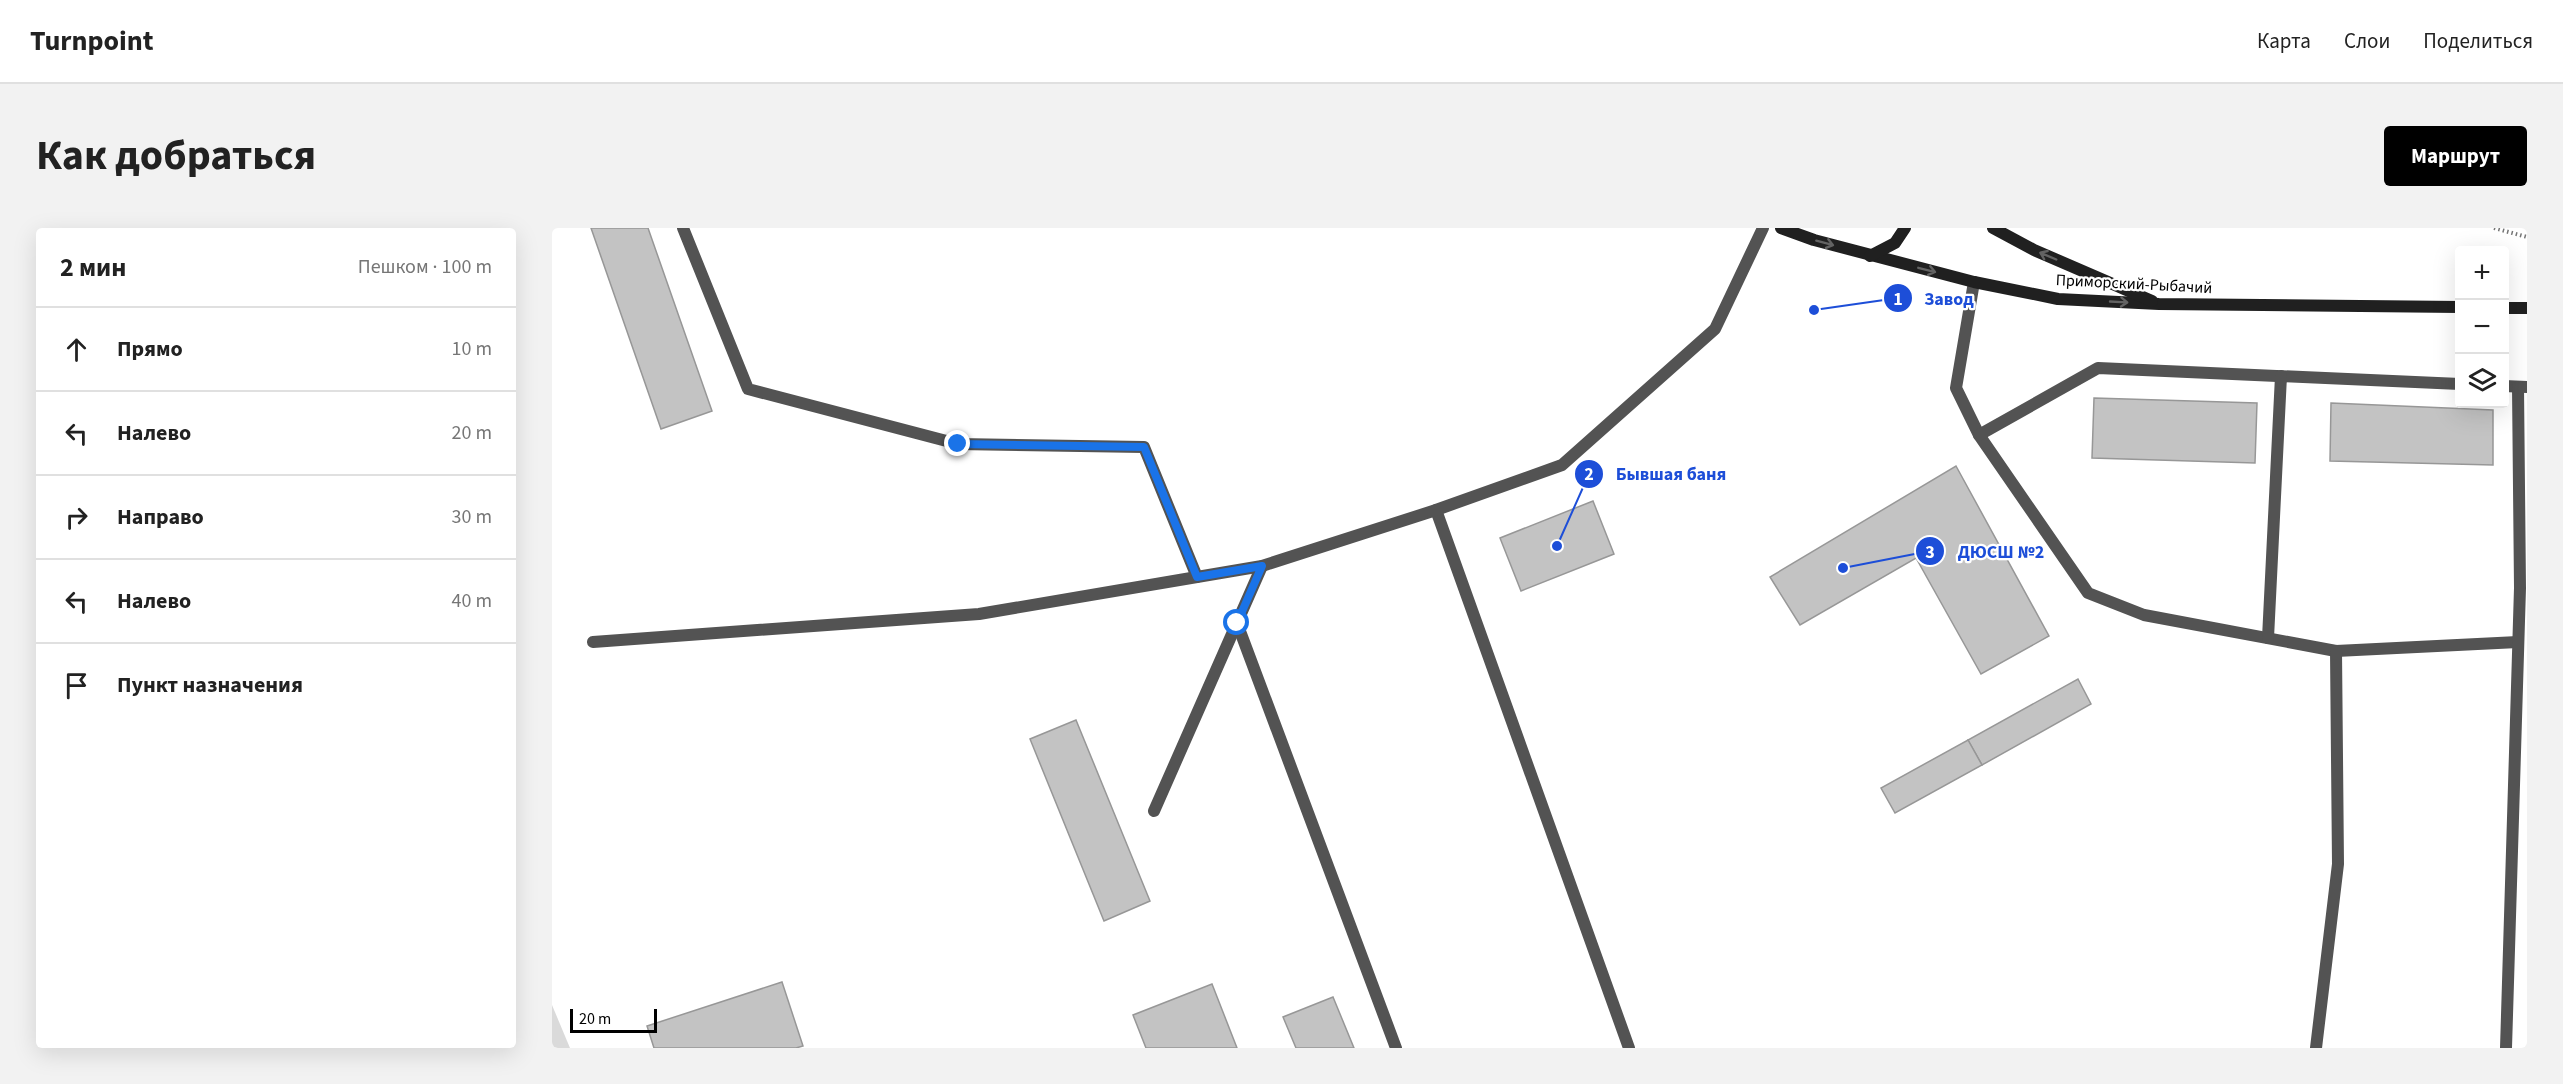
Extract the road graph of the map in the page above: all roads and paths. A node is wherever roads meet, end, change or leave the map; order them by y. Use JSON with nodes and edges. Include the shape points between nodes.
{"nodes":[{"id":1,"x":683,"y":228,"type":"edge"},
{"id":2,"x":1763,"y":228,"type":"edge"},
{"id":3,"x":1781,"y":228,"type":"edge"},
{"id":4,"x":1905,"y":228,"type":"edge"},
{"id":5,"x":1993,"y":228,"type":"edge"},
{"id":6,"x":2494,"y":228,"type":"edge"},
{"id":7,"x":2527,"y":237,"type":"edge"},
{"id":8,"x":1870,"y":256,"type":"junction"},
{"id":9,"x":1974,"y":282,"type":"junction"},
{"id":10,"x":2159,"y":304,"type":"junction"},
{"id":11,"x":2455,"y":307,"type":"edge"},
{"id":12,"x":2509,"y":308,"type":"edge"},
{"id":13,"x":2527,"y":308,"type":"edge"},
{"id":14,"x":2281,"y":376,"type":"junction"},
{"id":15,"x":2455,"y":384,"type":"edge"},
{"id":16,"x":2522,"y":387,"type":"edge"},
{"id":17,"x":1979,"y":435,"type":"junction"},
{"id":18,"x":1436,"y":510,"type":"junction"},
{"id":19,"x":1262,"y":566,"type":"junction"},
{"id":20,"x":1197,"y":577,"type":"junction"},
{"id":21,"x":2524,"y":586,"type":"edge"},
{"id":22,"x":1237,"y":623,"type":"junction"},
{"id":23,"x":2268,"y":638,"type":"junction"},
{"id":24,"x":593,"y":642,"type":"dead end"},
{"id":25,"x":2518,"y":642,"type":"junction"},
{"id":26,"x":2336,"y":651,"type":"junction"},
{"id":27,"x":1154,"y":811,"type":"dead end"},
{"id":28,"x":1396,"y":1048,"type":"edge"},
{"id":29,"x":1629,"y":1048,"type":"edge"},
{"id":30,"x":2316,"y":1048,"type":"edge"},
{"id":31,"x":2506,"y":1048,"type":"edge"}],
"edges":[{"from":1,"to":20,"type":"street","via":[[748,389],[958,444],[1144,447]]},
{"from":2,"to":18,"type":"street","via":[[1715,329],[1562,465]]},
{"from":3,"to":8,"type":"main road","name":"Приморский-Рыбачий","one_way":true},
{"from":4,"to":8,"type":"main road","via":[[1895,243]]},
{"from":10,"to":5,"type":"main road","one_way":true},
{"from":6,"to":7,"type":"path"},
{"from":8,"to":9,"type":"main road","name":"Приморский-Рыбачий","one_way":true},
{"from":9,"to":10,"type":"main road","name":"Приморский-Рыбачий","one_way":true,"via":[[2058,299]]},
{"from":9,"to":17,"type":"street","via":[[1956,388]]},
{"from":10,"to":11,"type":"main road","name":"Приморский-Рыбачий"},
{"from":12,"to":13,"type":"main road"},
{"from":14,"to":15,"type":"street"},
{"from":14,"to":17,"type":"street","via":[[2098,368]]},
{"from":14,"to":23,"type":"street"},
{"from":16,"to":21,"type":"street"},
{"from":17,"to":23,"type":"street","via":[[2088,593],[2144,615]]},
{"from":18,"to":19,"type":"street"},
{"from":18,"to":29,"type":"street"},
{"from":19,"to":20,"type":"street"},
{"from":19,"to":22,"type":"street"},
{"from":20,"to":24,"type":"street","via":[[979,614]]},
{"from":21,"to":25,"type":"street"},
{"from":22,"to":27,"type":"street"},
{"from":22,"to":28,"type":"street"},
{"from":23,"to":26,"type":"street"},
{"from":25,"to":26,"type":"street"},
{"from":25,"to":31,"type":"street"},
{"from":26,"to":30,"type":"street","via":[[2338,864]]}]}
